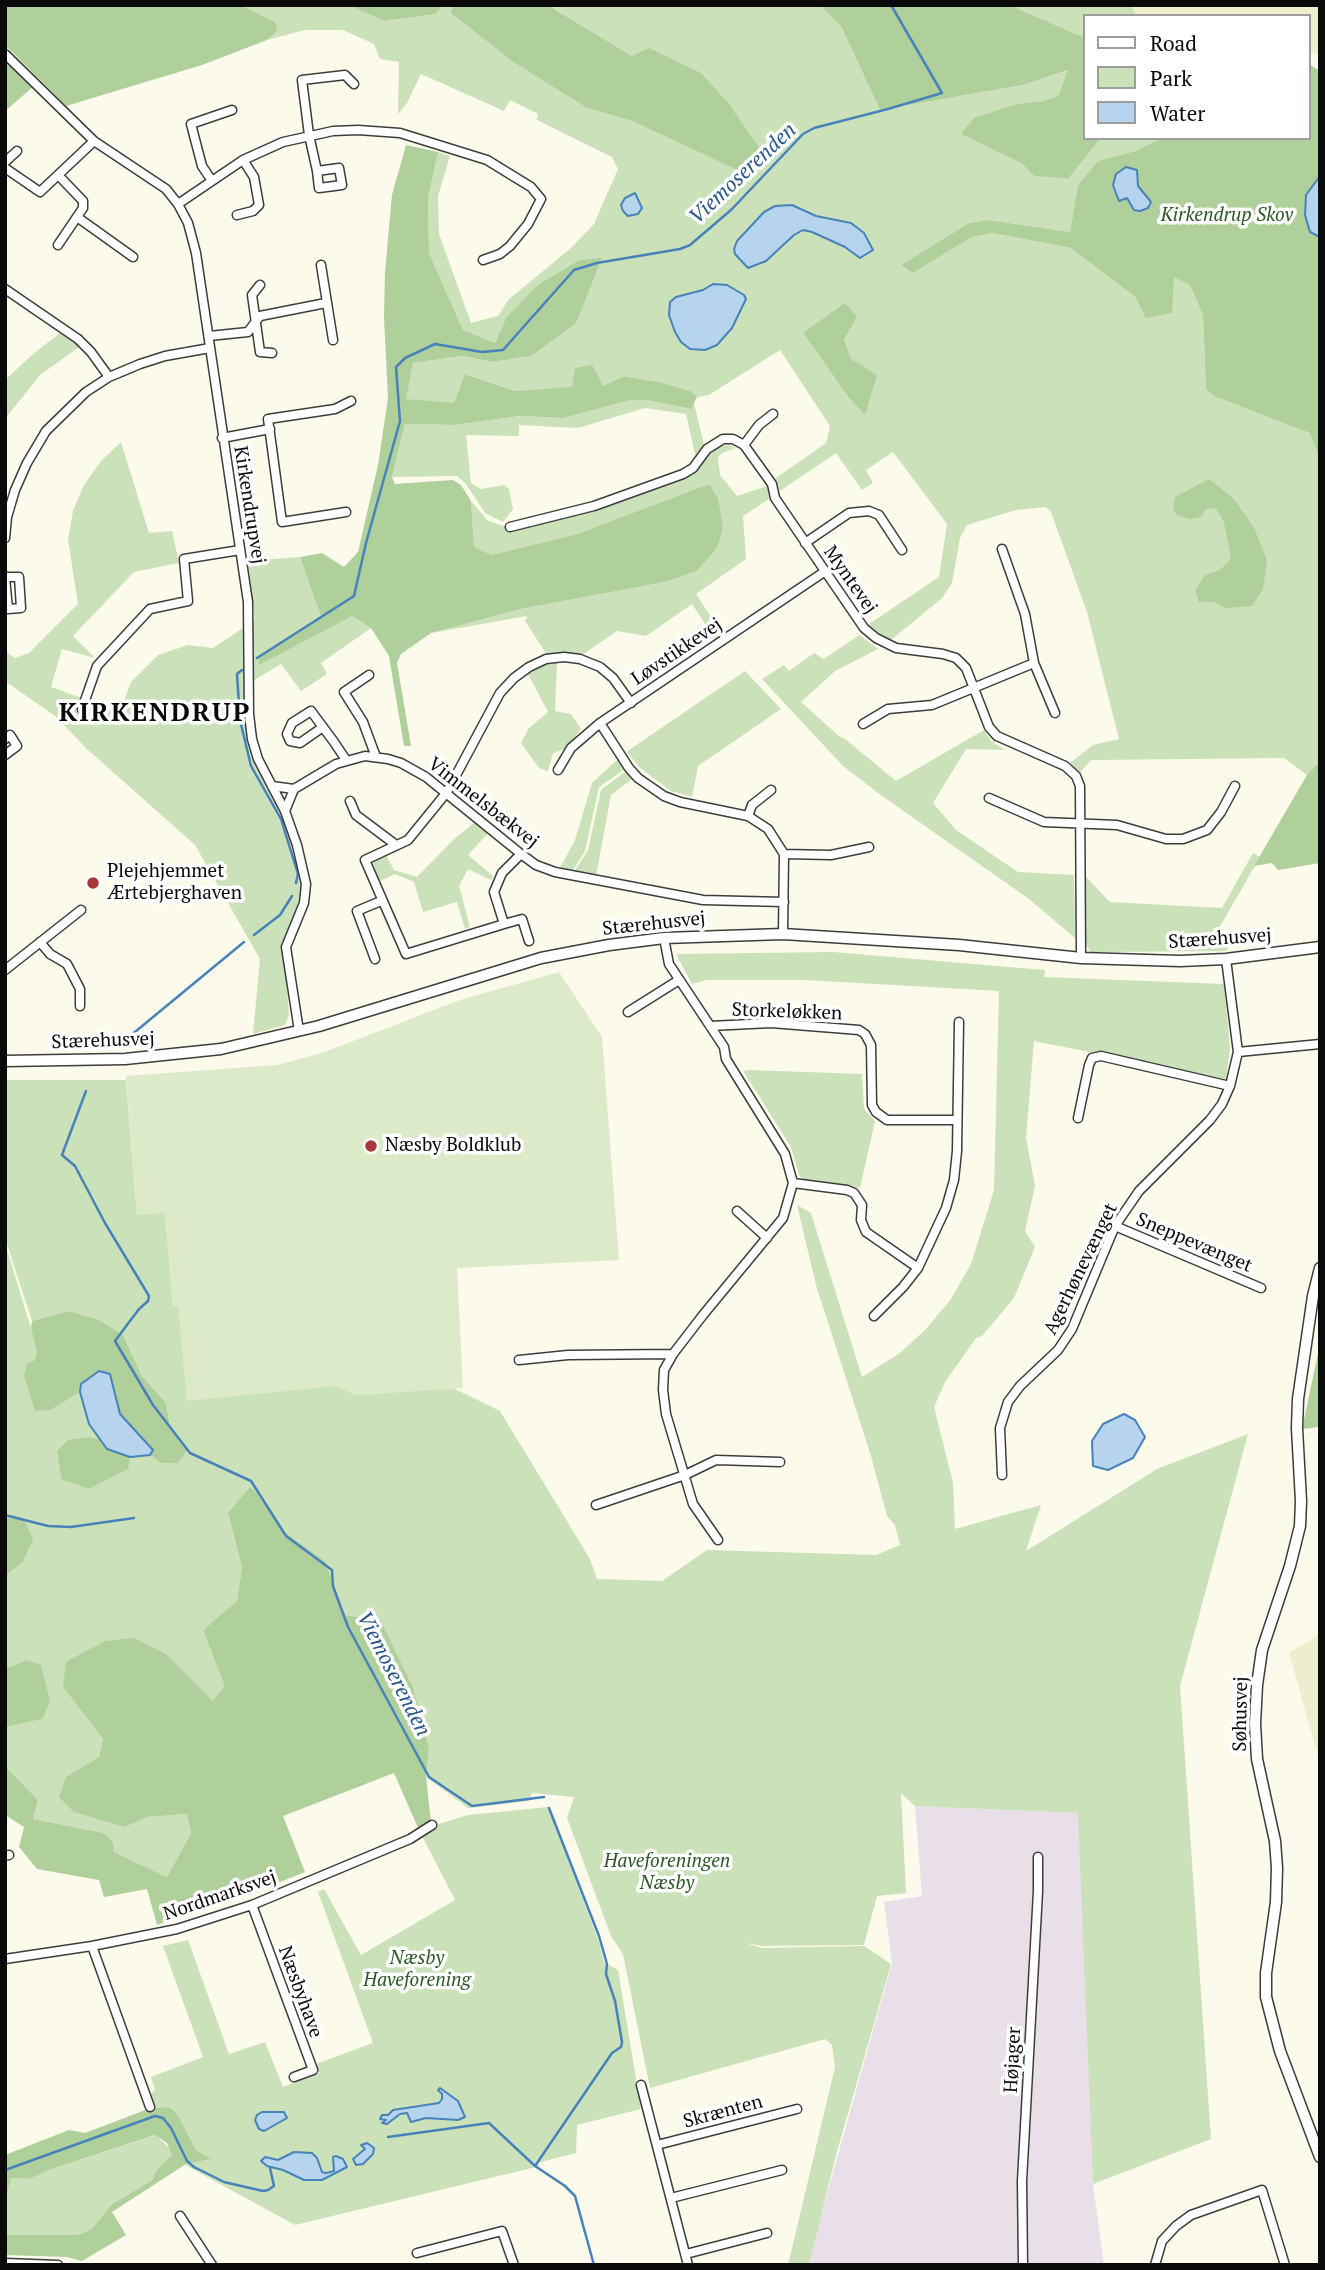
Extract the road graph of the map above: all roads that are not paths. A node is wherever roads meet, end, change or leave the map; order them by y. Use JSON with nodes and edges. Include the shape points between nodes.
{"nodes":[{"id":1,"x":5,"y":54,"type":"edge"},
{"id":2,"x":354,"y":84,"type":"dead end"},
{"id":3,"x":232,"y":110,"type":"dead end"},
{"id":4,"x":309,"y":135,"type":"junction"},
{"id":5,"x":94,"y":141,"type":"junction"},
{"id":6,"x":17,"y":151,"type":"dead end"},
{"id":7,"x":243,"y":160,"type":"junction"},
{"id":8,"x":5,"y":162,"type":"edge"},
{"id":9,"x":5,"y":169,"type":"edge"},
{"id":10,"x":317,"y":171,"type":"dead end"},
{"id":11,"x":59,"y":176,"type":"junction"},
{"id":12,"x":212,"y":181,"type":"junction"},
{"id":13,"x":178,"y":204,"type":"junction"},
{"id":14,"x":237,"y":215,"type":"dead end"},
{"id":15,"x":77,"y":217,"type":"junction"},
{"id":16,"x":58,"y":245,"type":"dead end"},
{"id":17,"x":133,"y":257,"type":"dead end"},
{"id":18,"x":483,"y":260,"type":"dead end"},
{"id":19,"x":321,"y":265,"type":"dead end"},
{"id":20,"x":260,"y":285,"type":"dead end"},
{"id":21,"x":7,"y":294,"type":"edge"},
{"id":22,"x":326,"y":303,"type":"junction"},
{"id":23,"x":256,"y":321,"type":"junction"},
{"id":24,"x":208,"y":337,"type":"junction"},
{"id":25,"x":333,"y":340,"type":"dead end"},
{"id":26,"x":210,"y":348,"type":"junction"},
{"id":27,"x":272,"y":353,"type":"dead end"},
{"id":28,"x":109,"y":377,"type":"junction"},
{"id":29,"x":351,"y":401,"type":"dead end"},
{"id":30,"x":773,"y":414,"type":"dead end"},
{"id":31,"x":270,"y":429,"type":"junction"},
{"id":32,"x":222,"y":438,"type":"junction"},
{"id":33,"x":744,"y":445,"type":"junction"},
{"id":34,"x":346,"y":512,"type":"dead end"},
{"id":35,"x":510,"y":527,"type":"dead end"},
{"id":36,"x":5,"y":538,"type":"edge"},
{"id":37,"x":805,"y":543,"type":"junction"},
{"id":38,"x":1002,"y":549,"type":"dead end"},
{"id":39,"x":240,"y":550,"type":"junction"},
{"id":40,"x":902,"y":550,"type":"dead end"},
{"id":41,"x":824,"y":572,"type":"junction"},
{"id":42,"x":1034,"y":663,"type":"junction"},
{"id":43,"x":369,"y":675,"type":"dead end"},
{"id":44,"x":973,"y":687,"type":"junction"},
{"id":45,"x":631,"y":703,"type":"junction"},
{"id":46,"x":82,"y":709,"type":"dead end"},
{"id":47,"x":1055,"y":713,"type":"dead end"},
{"id":48,"x":600,"y":723,"type":"junction"},
{"id":49,"x":863,"y":724,"type":"dead end"},
{"id":50,"x":323,"y":727,"type":"junction"},
{"id":51,"x":5,"y":739,"type":"edge"},
{"id":52,"x":5,"y":755,"type":"edge"},
{"id":53,"x":376,"y":757,"type":"junction"},
{"id":54,"x":346,"y":760,"type":"junction"},
{"id":55,"x":558,"y":770,"type":"dead end"},
{"id":56,"x":272,"y":786,"type":"junction"},
{"id":57,"x":1235,"y":786,"type":"dead end"},
{"id":58,"x":294,"y":789,"type":"junction"},
{"id":59,"x":771,"y":790,"type":"dead end"},
{"id":60,"x":447,"y":792,"type":"junction"},
{"id":61,"x":989,"y":798,"type":"dead end"},
{"id":62,"x":350,"y":801,"type":"dead end"},
{"id":63,"x":285,"y":811,"type":"junction"},
{"id":64,"x":748,"y":816,"type":"junction"},
{"id":65,"x":1080,"y":822,"type":"junction"},
{"id":66,"x":396,"y":845,"type":"junction"},
{"id":67,"x":869,"y":847,"type":"dead end"},
{"id":68,"x":521,"y":854,"type":"junction"},
{"id":69,"x":784,"y":855,"type":"junction"},
{"id":70,"x":381,"y":901,"type":"junction"},
{"id":71,"x":784,"y":902,"type":"junction"},
{"id":72,"x":81,"y":910,"type":"dead end"},
{"id":73,"x":504,"y":924,"type":"junction"},
{"id":74,"x":783,"y":934,"type":"junction"},
{"id":75,"x":664,"y":938,"type":"junction"},
{"id":76,"x":529,"y":941,"type":"dead end"},
{"id":77,"x":40,"y":942,"type":"junction"},
{"id":78,"x":1320,"y":947,"type":"edge"},
{"id":79,"x":1081,"y":958,"type":"junction"},
{"id":80,"x":375,"y":959,"type":"dead end"},
{"id":81,"x":1226,"y":959,"type":"junction"},
{"id":82,"x":5,"y":970,"type":"edge"},
{"id":83,"x":679,"y":980,"type":"junction"},
{"id":84,"x":80,"y":1006,"type":"dead end"},
{"id":85,"x":628,"y":1012,"type":"dead end"},
{"id":86,"x":959,"y":1022,"type":"dead end"},
{"id":87,"x":710,"y":1026,"type":"junction"},
{"id":88,"x":299,"y":1031,"type":"junction"},
{"id":89,"x":1320,"y":1044,"type":"edge"},
{"id":90,"x":1238,"y":1052,"type":"junction"},
{"id":91,"x":5,"y":1061,"type":"edge"},
{"id":92,"x":1230,"y":1086,"type":"junction"},
{"id":93,"x":1078,"y":1118,"type":"dead end"},
{"id":94,"x":957,"y":1120,"type":"junction"},
{"id":95,"x":793,"y":1184,"type":"junction"},
{"id":96,"x":737,"y":1211,"type":"dead end"},
{"id":97,"x":1115,"y":1226,"type":"junction"},
{"id":98,"x":767,"y":1238,"type":"junction"},
{"id":99,"x":918,"y":1268,"type":"junction"},
{"id":100,"x":1320,"y":1268,"type":"edge"},
{"id":101,"x":1261,"y":1288,"type":"dead end"},
{"id":102,"x":874,"y":1316,"type":"dead end"},
{"id":103,"x":673,"y":1354,"type":"junction"},
{"id":104,"x":519,"y":1360,"type":"dead end"},
{"id":105,"x":780,"y":1462,"type":"dead end"},
{"id":106,"x":685,"y":1475,"type":"junction"},
{"id":107,"x":1002,"y":1475,"type":"dead end"},
{"id":108,"x":596,"y":1505,"type":"dead end"},
{"id":109,"x":718,"y":1540,"type":"dead end"},
{"id":110,"x":432,"y":1825,"type":"dead end"},
{"id":111,"x":1038,"y":1857,"type":"dead end"},
{"id":112,"x":252,"y":1905,"type":"junction"},
{"id":113,"x":92,"y":1946,"type":"junction"},
{"id":114,"x":5,"y":1959,"type":"edge"},
{"id":115,"x":294,"y":2077,"type":"dead end"},
{"id":116,"x":641,"y":2085,"type":"dead end"},
{"id":117,"x":150,"y":2107,"type":"dead end"},
{"id":118,"x":797,"y":2109,"type":"dead end"},
{"id":119,"x":657,"y":2145,"type":"junction"},
{"id":120,"x":1320,"y":2157,"type":"edge"},
{"id":121,"x":782,"y":2170,"type":"dead end"},
{"id":122,"x":671,"y":2198,"type":"junction"},
{"id":123,"x":180,"y":2216,"type":"dead end"},
{"id":124,"x":767,"y":2233,"type":"dead end"},
{"id":125,"x":417,"y":2253,"type":"dead end"},
{"id":126,"x":686,"y":2254,"type":"junction"},
{"id":127,"x":5,"y":2263,"type":"edge"},
{"id":128,"x":58,"y":2265,"type":"edge"},
{"id":129,"x":212,"y":2265,"type":"edge"},
{"id":130,"x":514,"y":2265,"type":"edge"},
{"id":131,"x":688,"y":2265,"type":"edge"},
{"id":132,"x":1023,"y":2265,"type":"edge"},
{"id":133,"x":1155,"y":2265,"type":"edge"},
{"id":134,"x":1285,"y":2265,"type":"edge"}],
"edges":[{"from":1,"to":5,"type":"street","name":"Kirkendrupvej"},
{"from":2,"to":4,"type":"street","via":[[345,75],[302,80]]},
{"from":3,"to":12,"type":"street","via":[[191,124],[202,166]]},
{"from":4,"to":7,"type":"street"},
{"from":4,"to":10,"type":"street"},
{"from":4,"to":18,"type":"street","via":[[358,130],[400,133],[486,160],[531,187],[541,199],[528,224],[510,246]]},
{"from":5,"to":11,"type":"street"},
{"from":5,"to":13,"type":"street","name":"Kirkendrupvej","via":[[153,179]]},
{"from":6,"to":8,"type":"street"},
{"from":7,"to":12,"type":"street"},
{"from":7,"to":14,"type":"street","via":[[254,177],[259,205]]},
{"from":9,"to":11,"type":"street","via":[[40,192]]},
{"from":11,"to":15,"type":"street","via":[[83,201]]},
{"from":12,"to":13,"type":"street"},
{"from":13,"to":24,"type":"street","name":"Kirkendrupvej","via":[[196,253]]},
{"from":15,"to":16,"type":"street"},
{"from":15,"to":17,"type":"street"},
{"from":19,"to":22,"type":"street"},
{"from":20,"to":23,"type":"street","via":[[252,295]]},
{"from":21,"to":28,"type":"street","via":[[78,339]]},
{"from":22,"to":23,"type":"street","via":[[260,316]]},
{"from":22,"to":25,"type":"street"},
{"from":23,"to":24,"type":"street","via":[[248,332]]},
{"from":23,"to":27,"type":"street","via":[[260,352]]},
{"from":24,"to":26,"type":"street","name":"Kirkendrupvej"},
{"from":26,"to":28,"type":"street","via":[[165,356]]},
{"from":26,"to":32,"type":"street","name":"Kirkendrupvej"},
{"from":28,"to":36,"type":"street","via":[[86,392],[46,431],[15,490]]},
{"from":29,"to":31,"type":"street","via":[[335,409],[268,419]]},
{"from":30,"to":33,"type":"street"},
{"from":31,"to":32,"type":"street"},
{"from":31,"to":34,"type":"street","via":[[282,522]]},
{"from":32,"to":39,"type":"street","name":"Kirkendrupvej"},
{"from":33,"to":35,"type":"street","via":[[723,439],[684,474],[601,504]]},
{"from":33,"to":37,"type":"street","name":"Myntevej"},
{"from":37,"to":40,"type":"street","via":[[849,513],[869,511],[878,515]]},
{"from":37,"to":41,"type":"street","name":"Myntevej"},
{"from":38,"to":42,"type":"street","via":[[1026,614]]},
{"from":39,"to":46,"type":"street","via":[[184,559],[188,601],[150,609],[97,666]]},
{"from":39,"to":56,"type":"street","name":"Kirkendrupvej","via":[[248,602],[252,739]]},
{"from":41,"to":44,"type":"street","name":"Myntevej","via":[[876,638],[896,648],[956,658]]},
{"from":41,"to":45,"type":"street","name":"Løvstikkevej"},
{"from":42,"to":44,"type":"street"},
{"from":42,"to":47,"type":"street"},
{"from":43,"to":53,"type":"street","via":[[344,692],[363,722]]},
{"from":44,"to":49,"type":"street","via":[[932,705],[888,709]]},
{"from":44,"to":65,"type":"street","name":"Myntevej","via":[[997,736],[1065,766],[1076,776]]},
{"from":45,"to":48,"type":"street","name":"Løvstikkevej"},
{"from":45,"to":60,"type":"street","via":[[613,678],[580,659],[546,659],[529,667],[500,693]]},
{"from":48,"to":55,"type":"street","name":"Løvstikkevej","via":[[571,748]]},
{"from":48,"to":64,"type":"street","via":[[629,768],[664,796]]},
{"from":50,"to":50,"type":"street","via":[[311,711],[292,723],[287,734],[290,741],[300,743]]},
{"from":50,"to":54,"type":"street"},
{"from":51,"to":52,"type":"street","via":[[10,736],[17,746]]},
{"from":53,"to":54,"type":"street","name":"Vimmelsbækvej"},
{"from":53,"to":60,"type":"street","name":"Vimmelsbækvej","via":[[401,763]]},
{"from":54,"to":58,"type":"street","name":"Vimmelsbækvej"},
{"from":56,"to":58,"type":"street"},
{"from":56,"to":63,"type":"street","name":"Kirkendrupvej"},
{"from":57,"to":65,"type":"street","via":[[1207,830],[1183,839]]},
{"from":58,"to":63,"type":"street"},
{"from":59,"to":64,"type":"street","via":[[751,805]]},
{"from":60,"to":66,"type":"street","via":[[408,840]]},
{"from":60,"to":68,"type":"street","name":"Vimmelsbækvej"},
{"from":61,"to":65,"type":"street","via":[[1044,822]]},
{"from":62,"to":66,"type":"street","via":[[356,815]]},
{"from":63,"to":88,"type":"street","name":"Kirkendrupvej","via":[[307,890],[286,947]]},
{"from":64,"to":69,"type":"street","via":[[768,829]]},
{"from":65,"to":79,"type":"street","name":"Myntevej"},
{"from":66,"to":70,"type":"street","via":[[365,860]]},
{"from":67,"to":69,"type":"street","via":[[831,855]]},
{"from":68,"to":71,"type":"street","name":"Vimmelsbækvej","via":[[555,872],[703,900]]},
{"from":68,"to":73,"type":"street","via":[[502,873],[494,892]]},
{"from":69,"to":71,"type":"street"},
{"from":70,"to":73,"type":"street","via":[[406,954]]},
{"from":70,"to":80,"type":"street","via":[[357,911]]},
{"from":71,"to":74,"type":"street"},
{"from":72,"to":77,"type":"street"},
{"from":73,"to":76,"type":"street","via":[[522,919]]},
{"from":74,"to":75,"type":"street","name":"Stærehusvej"},
{"from":74,"to":79,"type":"street","name":"Stærehusvej"},
{"from":75,"to":83,"type":"street","name":"Storkeløkken","via":[[669,964]]},
{"from":75,"to":88,"type":"street","name":"Stærehusvej","via":[[541,958]]},
{"from":77,"to":82,"type":"street"},
{"from":77,"to":84,"type":"street","via":[[67,964],[80,989]]},
{"from":78,"to":81,"type":"street","name":"Stærehusvej"},
{"from":79,"to":81,"type":"street","name":"Stærehusvej"},
{"from":81,"to":90,"type":"street","name":"Agerhønevænget"},
{"from":83,"to":85,"type":"street"},
{"from":83,"to":87,"type":"street","name":"Storkeløkken"},
{"from":86,"to":94,"type":"street"},
{"from":87,"to":94,"type":"street","name":"Storkeløkken","via":[[771,1023],[859,1030],[871,1045],[876,1112],[887,1120]]},
{"from":87,"to":95,"type":"street","name":"Storkeløkken","via":[[785,1154]]},
{"from":88,"to":91,"type":"street","name":"Stærehusvej","via":[[172,1055]]},
{"from":89,"to":90,"type":"street"},
{"from":90,"to":92,"type":"street","name":"Agerhønevænget"},
{"from":92,"to":93,"type":"street","via":[[1101,1056],[1088,1065]]},
{"from":92,"to":97,"type":"street","name":"Agerhønevænget","via":[[1210,1120],[1139,1191]]},
{"from":94,"to":99,"type":"street","via":[[954,1180],[937,1231]]},
{"from":95,"to":98,"type":"street","via":[[783,1218]]},
{"from":95,"to":99,"type":"street","via":[[853,1193],[862,1205],[866,1232]]},
{"from":96,"to":98,"type":"street"},
{"from":97,"to":101,"type":"street","name":"Sneppevænget"},
{"from":97,"to":107,"type":"street","name":"Agerhønevænget","via":[[1072,1329],[1008,1402],[1000,1428]]},
{"from":98,"to":103,"type":"street"},
{"from":99,"to":102,"type":"street"},
{"from":100,"to":120,"type":"street","name":"Søhusvej","via":[[1298,1399],[1300,1526],[1264,1644],[1255,1724],[1277,1868],[1266,1997],[1280,2051]]},
{"from":103,"to":104,"type":"street","via":[[568,1354]]},
{"from":103,"to":106,"type":"street","via":[[664,1370],[663,1390]]},
{"from":105,"to":106,"type":"street","via":[[716,1460]]},
{"from":106,"to":108,"type":"street"},
{"from":106,"to":109,"type":"street","via":[[693,1504]]},
{"from":110,"to":112,"type":"street","name":"Nordmarksvej","via":[[410,1839]]},
{"from":111,"to":132,"type":"street","name":"Højager","via":[[1022,2181]]},
{"from":112,"to":113,"type":"street","name":"Nordmarksvej","via":[[177,1929]]},
{"from":112,"to":115,"type":"street","name":"Næsbyhave","via":[[313,2070]]},
{"from":113,"to":114,"type":"street","name":"Nordmarksvej"},
{"from":113,"to":117,"type":"street"},
{"from":116,"to":119,"type":"street"},
{"from":118,"to":119,"type":"street","name":"Skrænten"},
{"from":119,"to":122,"type":"street"},
{"from":121,"to":122,"type":"street"},
{"from":122,"to":126,"type":"street"},
{"from":123,"to":129,"type":"street"},
{"from":124,"to":126,"type":"street"},
{"from":125,"to":130,"type":"street","via":[[502,2231]]},
{"from":126,"to":131,"type":"street"},
{"from":127,"to":128,"type":"street"},
{"from":133,"to":134,"type":"street","via":[[1162,2241],[1191,2215],[1262,2190]]}]}
